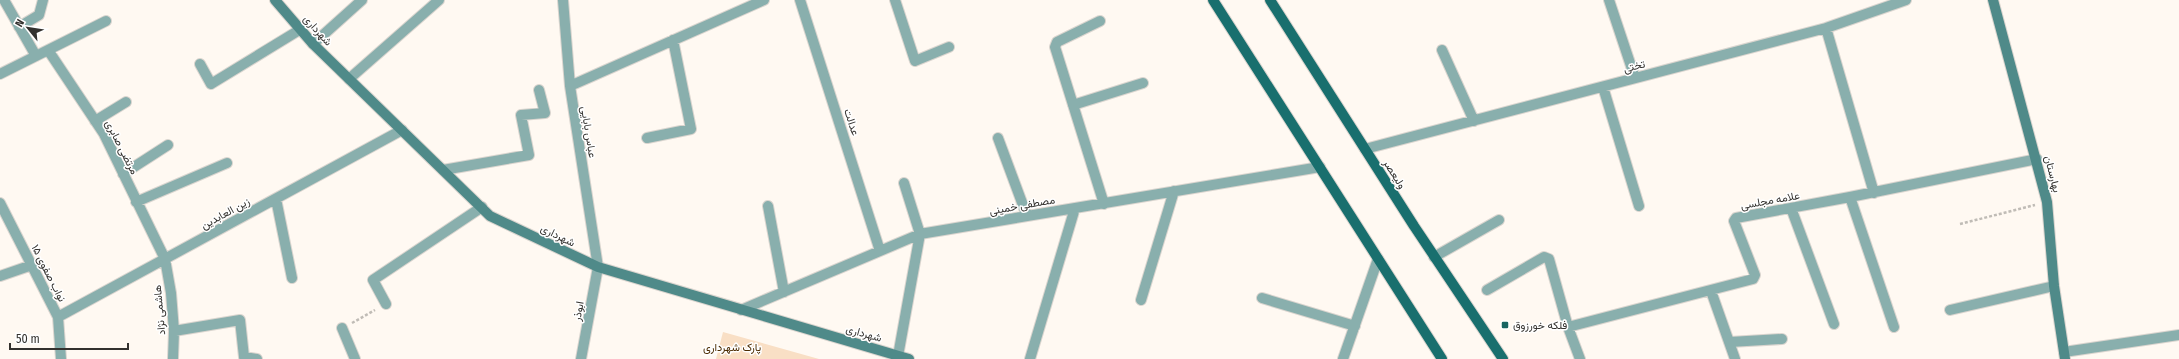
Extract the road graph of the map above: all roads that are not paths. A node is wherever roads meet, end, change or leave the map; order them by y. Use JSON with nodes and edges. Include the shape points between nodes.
{"nodes":[{"id":1,"x":4,"y":0,"type":"edge"},
{"id":2,"x":43,"y":0,"type":"edge"},
{"id":3,"x":275,"y":0,"type":"edge"},
{"id":4,"x":362,"y":0,"type":"edge"},
{"id":5,"x":439,"y":0,"type":"edge"},
{"id":6,"x":563,"y":0,"type":"edge"},
{"id":7,"x":764,"y":0,"type":"edge"},
{"id":8,"x":800,"y":0,"type":"edge"},
{"id":9,"x":895,"y":0,"type":"edge"},
{"id":10,"x":1213,"y":0,"type":"edge"},
{"id":11,"x":1270,"y":0,"type":"edge"},
{"id":12,"x":1608,"y":0,"type":"edge"},
{"id":13,"x":1906,"y":0,"type":"edge"},
{"id":14,"x":1993,"y":0,"type":"edge"},
{"id":15,"x":743,"y":4,"type":"edge"},
{"id":16,"x":106,"y":21,"type":"dead end"},
{"id":17,"x":1100,"y":22,"type":"dead end"},
{"id":18,"x":19,"y":27,"type":"junction"},
{"id":19,"x":1826,"y":28,"type":"junction"},
{"id":20,"x":301,"y":29,"type":"junction"},
{"id":21,"x":673,"y":40,"type":"junction"},
{"id":22,"x":313,"y":44,"type":"junction"},
{"id":23,"x":949,"y":47,"type":"dead end"},
{"id":24,"x":48,"y":50,"type":"junction"},
{"id":25,"x":1442,"y":50,"type":"dead end"},
{"id":26,"x":36,"y":56,"type":"junction"},
{"id":27,"x":200,"y":64,"type":"dead end"},
{"id":28,"x":0,"y":74,"type":"edge"},
{"id":29,"x":1635,"y":78,"type":"junction"},
{"id":30,"x":349,"y":79,"type":"junction"},
{"id":31,"x":1143,"y":83,"type":"dead end"},
{"id":32,"x":570,"y":86,"type":"junction"},
{"id":33,"x":1603,"y":86,"type":"junction"},
{"id":34,"x":539,"y":90,"type":"dead end"},
{"id":35,"x":126,"y":102,"type":"dead end"},
{"id":36,"x":1074,"y":105,"type":"junction"},
{"id":37,"x":95,"y":121,"type":"junction"},
{"id":38,"x":1474,"y":121,"type":"junction"},
{"id":39,"x":402,"y":130,"type":"junction"},
{"id":40,"x":647,"y":138,"type":"dead end"},
{"id":41,"x":998,"y":138,"type":"dead end"},
{"id":42,"x":168,"y":145,"type":"dead end"},
{"id":43,"x":1366,"y":149,"type":"junction"},
{"id":44,"x":2037,"y":159,"type":"junction"},
{"id":45,"x":227,"y":163,"type":"dead end"},
{"id":46,"x":1320,"y":167,"type":"junction"},
{"id":47,"x":443,"y":170,"type":"junction"},
{"id":48,"x":123,"y":174,"type":"junction"},
{"id":49,"x":904,"y":183,"type":"dead end"},
{"id":50,"x":1174,"y":191,"type":"junction"},
{"id":51,"x":1874,"y":193,"type":"junction"},
{"id":52,"x":1850,"y":198,"type":"junction"},
{"id":53,"x":276,"y":199,"type":"junction"},
{"id":54,"x":136,"y":202,"type":"junction"},
{"id":55,"x":0,"y":203,"type":"edge"},
{"id":56,"x":1104,"y":204,"type":"junction"},
{"id":57,"x":768,"y":206,"type":"dead end"},
{"id":58,"x":1639,"y":206,"type":"dead end"},
{"id":59,"x":482,"y":207,"type":"junction"},
{"id":60,"x":1075,"y":208,"type":"junction"},
{"id":61,"x":1791,"y":208,"type":"junction"},
{"id":62,"x":1027,"y":216,"type":"junction"},
{"id":63,"x":1499,"y":220,"type":"dead end"},
{"id":64,"x":920,"y":234,"type":"junction"},
{"id":65,"x":880,"y":251,"type":"junction"},
{"id":66,"x":1434,"y":257,"type":"junction"},
{"id":67,"x":165,"y":259,"type":"junction"},
{"id":68,"x":1378,"y":259,"type":"junction"},
{"id":69,"x":32,"y":265,"type":"junction"},
{"id":70,"x":598,"y":267,"type":"junction"},
{"id":71,"x":0,"y":276,"type":"edge"},
{"id":72,"x":292,"y":278,"type":"dead end"},
{"id":73,"x":2054,"y":286,"type":"junction"},
{"id":74,"x":1487,"y":290,"type":"dead end"},
{"id":75,"x":1711,"y":291,"type":"junction"},
{"id":76,"x":784,"y":292,"type":"junction"},
{"id":77,"x":1262,"y":298,"type":"dead end"},
{"id":78,"x":1141,"y":300,"type":"dead end"},
{"id":79,"x":386,"y":304,"type":"road end"},
{"id":80,"x":741,"y":310,"type":"junction"},
{"id":81,"x":1950,"y":310,"type":"dead end"},
{"id":82,"x":58,"y":317,"type":"junction"},
{"id":83,"x":1834,"y":324,"type":"dead end"},
{"id":84,"x":1355,"y":326,"type":"junction"},
{"id":85,"x":1568,"y":327,"type":"junction"},
{"id":86,"x":1894,"y":327,"type":"dead end"},
{"id":87,"x":342,"y":328,"type":"road end"},
{"id":88,"x":174,"y":331,"type":"junction"},
{"id":89,"x":2179,"y":335,"type":"edge"},
{"id":90,"x":1782,"y":339,"type":"dead end"},
{"id":91,"x":1730,"y":342,"type":"junction"},
{"id":92,"x":2064,"y":355,"type":"edge"},
{"id":93,"x":898,"y":356,"type":"junction"},
{"id":94,"x":61,"y":359,"type":"edge"},
{"id":95,"x":173,"y":359,"type":"edge"},
{"id":96,"x":258,"y":359,"type":"edge"},
{"id":97,"x":355,"y":359,"type":"edge"},
{"id":98,"x":582,"y":359,"type":"edge"},
{"id":99,"x":909,"y":359,"type":"edge"},
{"id":100,"x":1030,"y":359,"type":"edge"},
{"id":101,"x":1343,"y":359,"type":"edge"},
{"id":102,"x":1442,"y":359,"type":"edge"},
{"id":103,"x":1503,"y":359,"type":"edge"},
{"id":104,"x":1580,"y":359,"type":"edge"},
{"id":105,"x":1735,"y":359,"type":"edge"}],
"edges":[{"from":1,"to":18,"type":"street"},
{"from":2,"to":18,"type":"street","via":[[39,15]]},
{"from":3,"to":20,"type":"main road","name":"شهرداری"},
{"from":4,"to":22,"type":"street"},
{"from":5,"to":30,"type":"street"},
{"from":6,"to":32,"type":"street","name":"عباس بابایی"},
{"from":7,"to":15,"type":"street"},
{"from":8,"to":65,"type":"street","name":"عدالت"},
{"from":9,"to":23,"type":"street","via":[[915,61]]},
{"from":10,"to":46,"type":"main road"},
{"from":11,"to":43,"type":"main road","name":"ولیعصر"},
{"from":12,"to":29,"type":"street"},
{"from":13,"to":19,"type":"street","name":"تختی"},
{"from":14,"to":44,"type":"main road","name":"بهارستان"},
{"from":15,"to":21,"type":"street"},
{"from":16,"to":24,"type":"street"},
{"from":17,"to":36,"type":"street","via":[[1055,44]]},
{"from":18,"to":26,"type":"street"},
{"from":19,"to":29,"type":"street","name":"تختی"},
{"from":19,"to":51,"type":"street"},
{"from":20,"to":22,"type":"main road","name":"شهرداری"},
{"from":20,"to":27,"type":"street","via":[[211,84]]},
{"from":21,"to":32,"type":"street"},
{"from":21,"to":40,"type":"street","via":[[692,129]]},
{"from":22,"to":30,"type":"main road","name":"شهرداری"},
{"from":24,"to":26,"type":"street"},
{"from":24,"to":37,"type":"street","name":"مرتضی صابری"},
{"from":25,"to":38,"type":"street"},
{"from":26,"to":28,"type":"street"},
{"from":29,"to":33,"type":"street","name":"تختی"},
{"from":30,"to":39,"type":"main road","name":"شهرداری"},
{"from":31,"to":36,"type":"street"},
{"from":32,"to":70,"type":"street","name":"عباس بابایی"},
{"from":33,"to":38,"type":"street","name":"تختی"},
{"from":33,"to":58,"type":"street"},
{"from":34,"to":47,"type":"street","via":[[545,113],[521,115],[529,155]]},
{"from":35,"to":37,"type":"street"},
{"from":36,"to":56,"type":"street"},
{"from":37,"to":48,"type":"street","name":"مرتضی صابری"},
{"from":38,"to":43,"type":"street","name":"تختی"},
{"from":39,"to":47,"type":"main road","name":"شهرداری"},
{"from":39,"to":53,"type":"street","name":"زین العابدین"},
{"from":41,"to":62,"type":"street"},
{"from":42,"to":48,"type":"street"},
{"from":43,"to":66,"type":"main road","name":"ولیعصر"},
{"from":44,"to":51,"type":"street","name":"علامه مجلسی"},
{"from":44,"to":73,"type":"main road","name":"بهارستان","via":[[2047,202]]},
{"from":45,"to":54,"type":"street"},
{"from":46,"to":50,"type":"street","name":"مصطفی خمینی"},
{"from":46,"to":68,"type":"main road"},
{"from":47,"to":59,"type":"main road","name":"شهرداری"},
{"from":48,"to":54,"type":"street","name":"مرتضی صابری"},
{"from":49,"to":64,"type":"street"},
{"from":50,"to":56,"type":"street","name":"مصطفی خمینی"},
{"from":50,"to":78,"type":"street"},
{"from":51,"to":52,"type":"street","name":"علامه مجلسی"},
{"from":52,"to":61,"type":"street","name":"علامه مجلسی"},
{"from":52,"to":86,"type":"street"},
{"from":53,"to":67,"type":"street","name":"زین العابدین"},
{"from":53,"to":72,"type":"street"},
{"from":54,"to":67,"type":"street","name":"مرتضی صابری"},
{"from":55,"to":69,"type":"street","name":"نواب صفوی ۱۵"},
{"from":56,"to":60,"type":"street","name":"مصطفی خمینی"},
{"from":57,"to":76,"type":"street"},
{"from":59,"to":70,"type":"main road","name":"شهرداری","via":[[490,216]]},
{"from":59,"to":79,"type":"street","via":[[373,280]]},
{"from":60,"to":62,"type":"street","name":"مصطفی خمینی"},
{"from":60,"to":100,"type":"street"},
{"from":61,"to":75,"type":"street","name":"علامه مجلسی","via":[[1735,219],[1755,278]]},
{"from":61,"to":83,"type":"street"},
{"from":62,"to":64,"type":"street","name":"مصطفی خمینی"},
{"from":63,"to":66,"type":"street"},
{"from":64,"to":65,"type":"street","name":"مصطفی خمینی"},
{"from":64,"to":93,"type":"street"},
{"from":65,"to":76,"type":"street","name":"مصطفی خمینی"},
{"from":66,"to":103,"type":"main road","name":"ولیعصر"},
{"from":67,"to":82,"type":"street","name":"زین العابدین"},
{"from":67,"to":88,"type":"street","name":"هاشمی نژاد"},
{"from":68,"to":84,"type":"street"},
{"from":68,"to":102,"type":"main road"},
{"from":69,"to":71,"type":"street"},
{"from":69,"to":82,"type":"street","name":"نواب صفوی ۱۵"},
{"from":70,"to":80,"type":"main road","name":"شهرداری"},
{"from":70,"to":98,"type":"street","name":"ابوذر"},
{"from":73,"to":81,"type":"street"},
{"from":73,"to":92,"type":"main road","name":"بهارستان"},
{"from":74,"to":85,"type":"street","via":[[1544,257],[1549,259]]},
{"from":75,"to":85,"type":"street","name":"علامه مجلسی"},
{"from":75,"to":91,"type":"street"},
{"from":76,"to":80,"type":"street","name":"مصطفی خمینی"},
{"from":77,"to":84,"type":"street"},
{"from":80,"to":93,"type":"main road","name":"شهرداری"},
{"from":82,"to":94,"type":"street","name":"نواب صفوی ۱۵"},
{"from":84,"to":101,"type":"street"},
{"from":85,"to":104,"type":"street"},
{"from":87,"to":97,"type":"street"},
{"from":88,"to":95,"type":"street","name":"هاشمی نژاد"},
{"from":88,"to":96,"type":"street","via":[[240,320],[244,357]]},
{"from":89,"to":92,"type":"street"},
{"from":90,"to":91,"type":"street"},
{"from":91,"to":105,"type":"street"},
{"from":93,"to":99,"type":"main road","name":"شهرداری"}]}
